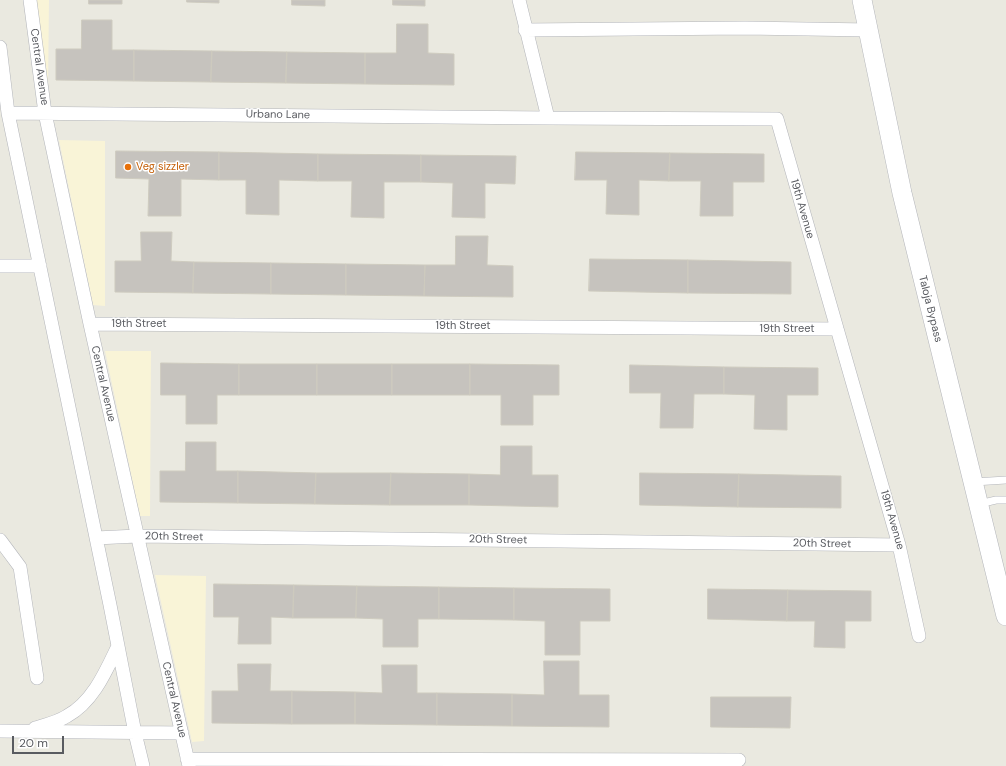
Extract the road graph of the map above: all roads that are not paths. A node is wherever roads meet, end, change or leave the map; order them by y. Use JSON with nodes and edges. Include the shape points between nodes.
{"nodes":[{"id":1,"x":30,"y":0,"type":"edge"},
{"id":2,"x":519,"y":0,"type":"edge"},
{"id":3,"x":862,"y":0,"type":"edge"},
{"id":4,"x":525,"y":30,"type":"junction"},
{"id":5,"x":869,"y":30,"type":"junction"},
{"id":6,"x":0,"y":47,"type":"edge"},
{"id":7,"x":8,"y":113,"type":"junction"},
{"id":8,"x":45,"y":113,"type":"junction"},
{"id":9,"x":548,"y":118,"type":"junction"},
{"id":10,"x":0,"y":266,"type":"edge"},
{"id":11,"x":40,"y":266,"type":"junction"},
{"id":12,"x":90,"y":324,"type":"junction"},
{"id":13,"x":837,"y":329,"type":"junction"},
{"id":14,"x":1006,"y":480,"type":"edge"},
{"id":15,"x":973,"y":482,"type":"junction"},
{"id":16,"x":1006,"y":500,"type":"edge"},
{"id":17,"x":979,"y":504,"type":"junction"},
{"id":18,"x":137,"y":536,"type":"junction"},
{"id":19,"x":96,"y":538,"type":"junction"},
{"id":20,"x":0,"y":540,"type":"edge"},
{"id":21,"x":899,"y":545,"type":"junction"},
{"id":22,"x":1006,"y":616,"type":"edge"},
{"id":23,"x":919,"y":636,"type":"dead end"},
{"id":24,"x":118,"y":646,"type":"junction"},
{"id":25,"x":38,"y":678,"type":"dead end"},
{"id":26,"x":0,"y":731,"type":"edge"},
{"id":27,"x":26,"y":732,"type":"junction"},
{"id":28,"x":135,"y":732,"type":"junction"},
{"id":29,"x":182,"y":733,"type":"junction"},
{"id":30,"x":739,"y":760,"type":"dead end"},
{"id":31,"x":188,"y":762,"type":"edge"},
{"id":32,"x":143,"y":766,"type":"edge"}],
"edges":[{"from":1,"to":8,"type":"street","name":"Central Avenue"},
{"from":2,"to":4,"type":"street"},
{"from":3,"to":5,"type":"main road","name":"Taloja Bypass"},
{"from":4,"to":5,"type":"street"},
{"from":4,"to":9,"type":"street"},
{"from":5,"to":15,"type":"main road","name":"Taloja Bypass","via":[[902,194]]},
{"from":6,"to":7,"type":"street"},
{"from":7,"to":8,"type":"street","name":"Urbano Lane"},
{"from":7,"to":11,"type":"street"},
{"from":8,"to":9,"type":"street","name":"Urbano Lane"},
{"from":8,"to":12,"type":"street","name":"Central Avenue"},
{"from":9,"to":13,"type":"street","name":"19th Avenue","via":[[777,119]]},
{"from":10,"to":11,"type":"street"},
{"from":11,"to":19,"type":"street"},
{"from":12,"to":13,"type":"street","name":"19th Street"},
{"from":12,"to":18,"type":"street","name":"Central Avenue"},
{"from":13,"to":21,"type":"street","name":"19th Avenue"},
{"from":14,"to":15,"type":"lane"},
{"from":15,"to":17,"type":"main road","name":"Taloja Bypass"},
{"from":16,"to":17,"type":"lane"},
{"from":17,"to":22,"type":"main road","name":"Taloja Bypass"},
{"from":18,"to":19,"type":"street","name":"20th Street"},
{"from":18,"to":21,"type":"street","name":"20th Street"},
{"from":18,"to":29,"type":"street","name":"Central Avenue"},
{"from":19,"to":24,"type":"street"},
{"from":20,"to":25,"type":"street","via":[[20,567]]},
{"from":21,"to":23,"type":"street","name":"19th Avenue"},
{"from":24,"to":27,"type":"street","via":[[99,684],[87,699],[68,716]]},
{"from":24,"to":28,"type":"street"},
{"from":26,"to":27,"type":"street"},
{"from":27,"to":28,"type":"street"},
{"from":28,"to":29,"type":"street"},
{"from":28,"to":32,"type":"street"},
{"from":29,"to":31,"type":"street","name":"Central Avenue"},
{"from":30,"to":31,"type":"street"}]}
